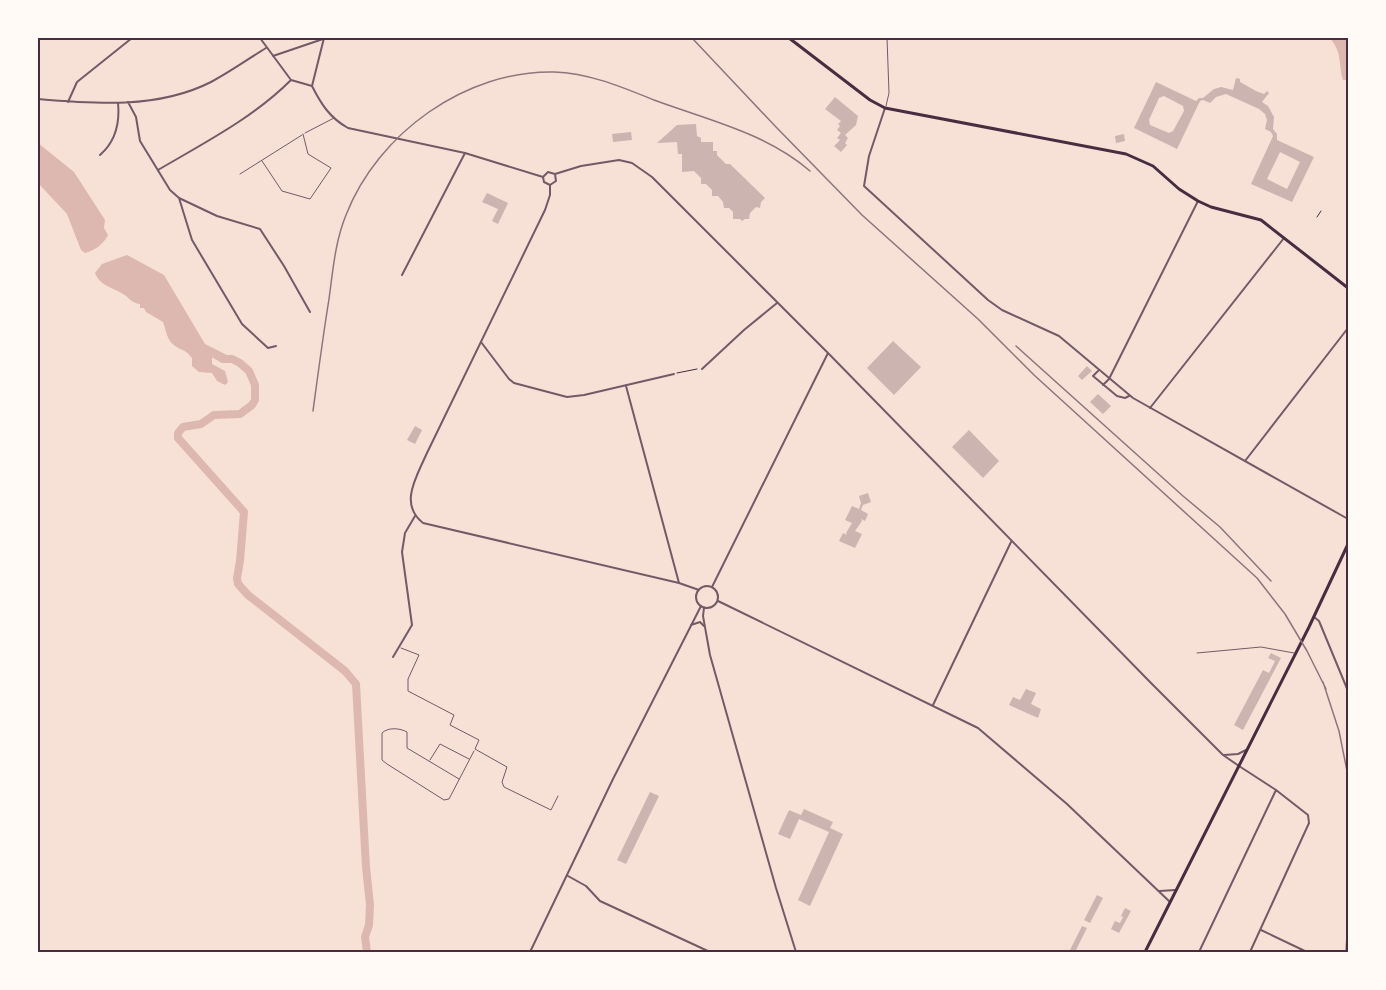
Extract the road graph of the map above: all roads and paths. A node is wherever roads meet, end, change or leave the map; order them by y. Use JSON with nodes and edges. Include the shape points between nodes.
{"nodes":[{"id":1,"x":132,"y":38,"type":"edge"},
{"id":2,"x":260,"y":38,"type":"edge"},
{"id":3,"x":323,"y":38,"type":"edge"},
{"id":4,"x":789,"y":38,"type":"edge"},
{"id":5,"x":887,"y":38,"type":"edge"},
{"id":6,"x":266,"y":48,"type":"junction"},
{"id":7,"x":273,"y":56,"type":"junction"},
{"id":8,"x":291,"y":80,"type":"junction"},
{"id":9,"x":312,"y":86,"type":"junction"},
{"id":10,"x":38,"y":99,"type":"edge"},
{"id":11,"x":68,"y":102,"type":"junction"},
{"id":12,"x":128,"y":102,"type":"junction"},
{"id":13,"x":118,"y":103,"type":"junction"},
{"id":14,"x":885,"y":108,"type":"junction"},
{"id":15,"x":334,"y":118,"type":"junction"},
{"id":16,"x":303,"y":134,"type":"junction"},
{"id":17,"x":465,"y":153,"type":"junction"},
{"id":18,"x":100,"y":155,"type":"dead end"},
{"id":19,"x":262,"y":160,"type":"junction"},
{"id":20,"x":159,"y":171,"type":"junction"},
{"id":21,"x":240,"y":174,"type":"dead end"},
{"id":22,"x":555,"y":174,"type":"junction"},
{"id":23,"x":543,"y":177,"type":"junction"},
{"id":24,"x":550,"y":185,"type":"junction"},
{"id":25,"x":179,"y":198,"type":"junction"},
{"id":26,"x":1198,"y":201,"type":"junction"},
{"id":27,"x":1321,"y":211,"type":"dead end"},
{"id":28,"x":1317,"y":217,"type":"dead end"},
{"id":29,"x":1285,"y":237,"type":"junction"},
{"id":30,"x":402,"y":275,"type":"dead end"},
{"id":31,"x":1348,"y":288,"type":"edge"},
{"id":32,"x":777,"y":303,"type":"junction"},
{"id":33,"x":310,"y":312,"type":"dead end"},
{"id":34,"x":1348,"y":328,"type":"edge"},
{"id":35,"x":481,"y":342,"type":"junction"},
{"id":36,"x":276,"y":346,"type":"dead end"},
{"id":37,"x":828,"y":353,"type":"junction"},
{"id":38,"x":700,"y":369,"type":"joint"},
{"id":39,"x":1098,"y":370,"type":"junction"},
{"id":40,"x":674,"y":374,"type":"joint"},
{"id":41,"x":1109,"y":379,"type":"junction"},
{"id":42,"x":625,"y":385,"type":"junction"},
{"id":43,"x":1103,"y":385,"type":"junction"},
{"id":44,"x":1129,"y":396,"type":"junction"},
{"id":45,"x":1150,"y":408,"type":"junction"},
{"id":46,"x":1245,"y":461,"type":"junction"},
{"id":47,"x":415,"y":516,"type":"junction"},
{"id":48,"x":1348,"y":519,"type":"edge"},
{"id":49,"x":1011,"y":542,"type":"junction"},
{"id":50,"x":1348,"y":544,"type":"edge"},
{"id":51,"x":679,"y":583,"type":"junction"},
{"id":52,"x":712,"y":587,"type":"junction"},
{"id":53,"x":699,"y":590,"type":"junction"},
{"id":54,"x":718,"y":600,"type":"junction"},
{"id":55,"x":703,"y":607,"type":"junction"},
{"id":56,"x":1314,"y":617,"type":"junction"},
{"id":57,"x":691,"y":625,"type":"junction"},
{"id":58,"x":704,"y":627,"type":"junction"},
{"id":59,"x":399,"y":647,"type":"junction"},
{"id":60,"x":1197,"y":653,"type":"dead end"},
{"id":61,"x":1296,"y":653,"type":"junction"},
{"id":62,"x":393,"y":657,"type":"dead end"},
{"id":63,"x":1348,"y":691,"type":"edge"},
{"id":64,"x":933,"y":706,"type":"junction"},
{"id":65,"x":475,"y":749,"type":"junction"},
{"id":66,"x":1246,"y":750,"type":"junction"},
{"id":67,"x":1223,"y":755,"type":"junction"},
{"id":68,"x":469,"y":759,"type":"junction"},
{"id":69,"x":430,"y":762,"type":"junction"},
{"id":70,"x":1239,"y":766,"type":"junction"},
{"id":71,"x":459,"y":779,"type":"junction"},
{"id":72,"x":1276,"y":790,"type":"junction"},
{"id":73,"x":558,"y":796,"type":"dead end"},
{"id":74,"x":568,"y":876,"type":"junction"},
{"id":75,"x":1176,"y":890,"type":"junction"},
{"id":76,"x":1160,"y":891,"type":"junction"},
{"id":77,"x":1170,"y":902,"type":"junction"},
{"id":78,"x":1260,"y":930,"type":"junction"},
{"id":79,"x":530,"y":952,"type":"edge"},
{"id":80,"x":710,"y":952,"type":"edge"},
{"id":81,"x":796,"y":952,"type":"edge"},
{"id":82,"x":1145,"y":952,"type":"edge"},
{"id":83,"x":1199,"y":952,"type":"edge"},
{"id":84,"x":1250,"y":952,"type":"edge"},
{"id":85,"x":1305,"y":952,"type":"edge"}],
"edges":[{"from":1,"to":11,"type":"street","via":[[77,82]]},
{"from":2,"to":6,"type":"street"},
{"from":3,"to":7,"type":"street"},
{"from":3,"to":9,"type":"street"},
{"from":4,"to":14,"type":"main road"},
{"from":5,"to":14,"type":"lane","via":[[889,93]]},
{"from":6,"to":7,"type":"street"},
{"from":6,"to":12,"type":"street","via":[[188,91]]},
{"from":7,"to":8,"type":"street"},
{"from":8,"to":9,"type":"street"},
{"from":8,"to":20,"type":"street","via":[[250,114]]},
{"from":9,"to":15,"type":"street"},
{"from":10,"to":11,"type":"street"},
{"from":11,"to":13,"type":"street"},
{"from":12,"to":13,"type":"street"},
{"from":12,"to":20,"type":"street","via":[[136,117],[140,141]]},
{"from":13,"to":18,"type":"street","via":[[114,138]]},
{"from":14,"to":26,"type":"main road","via":[[1126,154],[1153,166]]},
{"from":14,"to":39,"type":"street","via":[[864,186],[988,300],[1059,336]]},
{"from":15,"to":16,"type":"lane"},
{"from":15,"to":17,"type":"street","via":[[348,128]]},
{"from":16,"to":19,"type":"lane"},
{"from":16,"to":19,"type":"lane","via":[[308,154],[331,168],[310,199],[282,191]]},
{"from":17,"to":23,"type":"street"},
{"from":17,"to":30,"type":"street"},
{"from":19,"to":21,"type":"lane"},
{"from":20,"to":25,"type":"street"},
{"from":22,"to":23,"type":"street","via":[[548,172]]},
{"from":22,"to":24,"type":"street","via":[[556,181]]},
{"from":22,"to":32,"type":"street","via":[[612,160],[641,168]]},
{"from":23,"to":24,"type":"street"},
{"from":24,"to":35,"type":"street","via":[[545,210]]},
{"from":25,"to":33,"type":"street","via":[[217,216],[260,229]]},
{"from":25,"to":36,"type":"street","via":[[192,240],[242,324],[268,348]]},
{"from":26,"to":29,"type":"main road","via":[[1261,220]]},
{"from":26,"to":41,"type":"street"},
{"from":27,"to":28,"type":"path"},
{"from":29,"to":31,"type":"main road"},
{"from":29,"to":45,"type":"street"},
{"from":32,"to":37,"type":"street"},
{"from":32,"to":38,"type":"street"},
{"from":34,"to":46,"type":"street"},
{"from":35,"to":42,"type":"street","via":[[509,379],[523,387],[567,397]]},
{"from":35,"to":47,"type":"street","via":[[411,493]]},
{"from":37,"to":49,"type":"street"},
{"from":37,"to":52,"type":"street"},
{"from":38,"to":40,"type":"path"},
{"from":39,"to":41,"type":"street"},
{"from":39,"to":43,"type":"street","via":[[1093,376]]},
{"from":40,"to":42,"type":"street"},
{"from":41,"to":43,"type":"street"},
{"from":41,"to":44,"type":"street"},
{"from":42,"to":51,"type":"street"},
{"from":43,"to":44,"type":"street","via":[[1121,398]]},
{"from":44,"to":45,"type":"street"},
{"from":45,"to":46,"type":"street"},
{"from":46,"to":48,"type":"street"},
{"from":47,"to":51,"type":"street","via":[[423,523]]},
{"from":47,"to":59,"type":"street","via":[[405,532],[402,552],[412,625]]},
{"from":49,"to":64,"type":"street"},
{"from":49,"to":67,"type":"street"},
{"from":50,"to":56,"type":"main road"},
{"from":51,"to":53,"type":"street"},
{"from":52,"to":53,"type":"street"},
{"from":52,"to":54,"type":"street","via":[[717,590]]},
{"from":53,"to":55,"type":"street","via":[[697,602]]},
{"from":54,"to":55,"type":"street","via":[[715,605]]},
{"from":54,"to":64,"type":"street"},
{"from":55,"to":57,"type":"street"},
{"from":55,"to":58,"type":"street"},
{"from":56,"to":61,"type":"main road"},
{"from":56,"to":63,"type":"street"},
{"from":57,"to":58,"type":"street","via":[[700,622]]},
{"from":57,"to":74,"type":"street"},
{"from":58,"to":81,"type":"street"},
{"from":59,"to":62,"type":"street"},
{"from":59,"to":65,"type":"lane","via":[[419,655],[408,679],[408,691],[454,715],[450,725],[478,740]]},
{"from":60,"to":61,"type":"lane","via":[[1261,646]]},
{"from":61,"to":66,"type":"main road"},
{"from":64,"to":76,"type":"street","via":[[993,738]]},
{"from":65,"to":68,"type":"lane"},
{"from":65,"to":73,"type":"lane","via":[[507,766],[504,787],[551,810]]},
{"from":66,"to":67,"type":"street"},
{"from":66,"to":70,"type":"main road"},
{"from":67,"to":70,"type":"street"},
{"from":68,"to":69,"type":"lane","via":[[440,744]]},
{"from":68,"to":71,"type":"lane"},
{"from":69,"to":71,"type":"lane"},
{"from":69,"to":71,"type":"lane","via":[[406,748],[407,732],[382,732],[382,760],[444,800],[449,799]]},
{"from":70,"to":72,"type":"street"},
{"from":70,"to":75,"type":"main road"},
{"from":72,"to":78,"type":"street","via":[[1308,815],[1310,822]]},
{"from":72,"to":83,"type":"street"},
{"from":74,"to":79,"type":"street"},
{"from":74,"to":80,"type":"street","via":[[586,886],[600,901]]},
{"from":75,"to":76,"type":"street"},
{"from":75,"to":77,"type":"main road"},
{"from":76,"to":77,"type":"street"},
{"from":77,"to":82,"type":"main road"},
{"from":78,"to":84,"type":"street"},
{"from":78,"to":85,"type":"street"}]}
